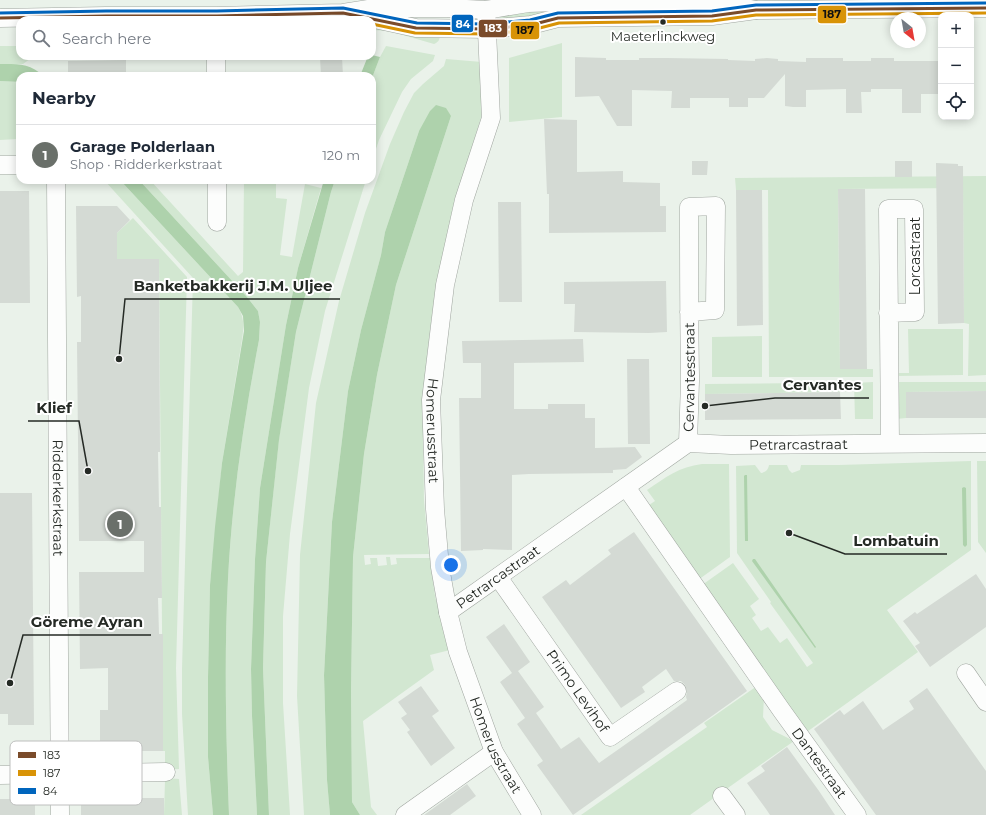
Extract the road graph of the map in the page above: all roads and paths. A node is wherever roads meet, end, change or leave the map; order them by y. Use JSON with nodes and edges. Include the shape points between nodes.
{"nodes":[{"id":1,"x":751,"y":5,"type":"edge"},
{"id":2,"x":558,"y":7,"type":"edge"},
{"id":3,"x":106,"y":8,"type":"edge"},
{"id":4,"x":986,"y":8,"type":"edge"},
{"id":5,"x":486,"y":10,"type":"junction"},
{"id":6,"x":217,"y":12,"type":"edge"},
{"id":7,"x":343,"y":13,"type":"junction"},
{"id":8,"x":16,"y":16,"type":"edge"},
{"id":9,"x":21,"y":16,"type":"edge"},
{"id":10,"x":358,"y":16,"type":"edge"},
{"id":11,"x":0,"y":18,"type":"edge"},
{"id":12,"x":376,"y":20,"type":"edge"},
{"id":13,"x":487,"y":29,"type":"junction"},
{"id":14,"x":216,"y":60,"type":"edge"},
{"id":15,"x":216,"y":72,"type":"edge"},
{"id":16,"x":0,"y":165,"type":"edge"},
{"id":17,"x":16,"y":165,"type":"edge"},
{"id":18,"x":56,"y":184,"type":"edge"},
{"id":19,"x":217,"y":184,"type":"edge"},
{"id":20,"x":218,"y":222,"type":"dead end"},
{"id":21,"x":689,"y":312,"type":"junction"},
{"id":22,"x":888,"y":313,"type":"junction"},
{"id":23,"x":688,"y":443,"type":"junction"},
{"id":24,"x":890,"y":443,"type":"junction"},
{"id":25,"x":986,"y":443,"type":"edge"},
{"id":26,"x":626,"y":487,"type":"junction"},
{"id":27,"x":498,"y":577,"type":"junction"},
{"id":28,"x":448,"y":612,"type":"junction"},
{"id":29,"x":966,"y":673,"type":"dead end"},
{"id":30,"x":677,"y":691,"type":"dead end"},
{"id":31,"x":986,"y":702,"type":"edge"},
{"id":32,"x":60,"y":741,"type":"edge"},
{"id":33,"x":494,"y":752,"type":"junction"},
{"id":34,"x":166,"y":772,"type":"dead end"},
{"id":35,"x":142,"y":773,"type":"edge"},
{"id":36,"x":722,"y":796,"type":"dead end"},
{"id":37,"x":405,"y":815,"type":"edge"},
{"id":38,"x":532,"y":815,"type":"edge"},
{"id":39,"x":736,"y":815,"type":"edge"},
{"id":40,"x":856,"y":815,"type":"edge"}],
"edges":[{"from":1,"to":2,"type":"street","via":[[710,2]]},
{"from":1,"to":4,"type":"street"},
{"from":2,"to":5,"type":"street","via":[[528,2]]},
{"from":2,"to":13,"type":"street","via":[[531,25]]},
{"from":3,"to":6,"type":"street"},
{"from":3,"to":9,"type":"street"},
{"from":5,"to":7,"type":"street","via":[[374,8]]},
{"from":5,"to":13,"type":"street","name":"Homerusstraat"},
{"from":6,"to":7,"type":"street"},
{"from":7,"to":10,"type":"street"},
{"from":8,"to":11,"type":"street"},
{"from":12,"to":13,"type":"street","via":[[416,28]]},
{"from":13,"to":28,"type":"street","name":"Homerusstraat","via":[[491,118],[464,200],[445,285],[431,400],[435,509],[440,567]]},
{"from":14,"to":15,"type":"street"},
{"from":16,"to":17,"type":"street"},
{"from":18,"to":32,"type":"street","name":"Ridderkerkstraat"},
{"from":19,"to":20,"type":"street"},
{"from":21,"to":21,"type":"street","name":"Cervantesstraat","via":[[715,310],[716,206],[689,207]]},
{"from":21,"to":23,"type":"street","name":"Cervantesstraat"},
{"from":22,"to":22,"type":"street","name":"Lorcastraat","via":[[915,312],[914,209],[888,209]]},
{"from":22,"to":24,"type":"street","name":"Lorcastraat"},
{"from":23,"to":24,"type":"street","name":"Petrarcastraat"},
{"from":23,"to":26,"type":"street","name":"Petrarcastraat"},
{"from":24,"to":25,"type":"street","name":"Petrarcastraat"},
{"from":26,"to":27,"type":"street","name":"Petrarcastraat"},
{"from":26,"to":40,"type":"street","name":"Dantestraat"},
{"from":27,"to":28,"type":"street","name":"Petrarcastraat"},
{"from":27,"to":30,"type":"street","name":"Primo Levihof","via":[[610,737]]},
{"from":28,"to":33,"type":"street","name":"Homerusstraat","via":[[458,652]]},
{"from":29,"to":31,"type":"street"},
{"from":33,"to":37,"type":"street"},
{"from":33,"to":38,"type":"street","name":"Homerusstraat"},
{"from":34,"to":35,"type":"street"},
{"from":36,"to":39,"type":"street"}]}
